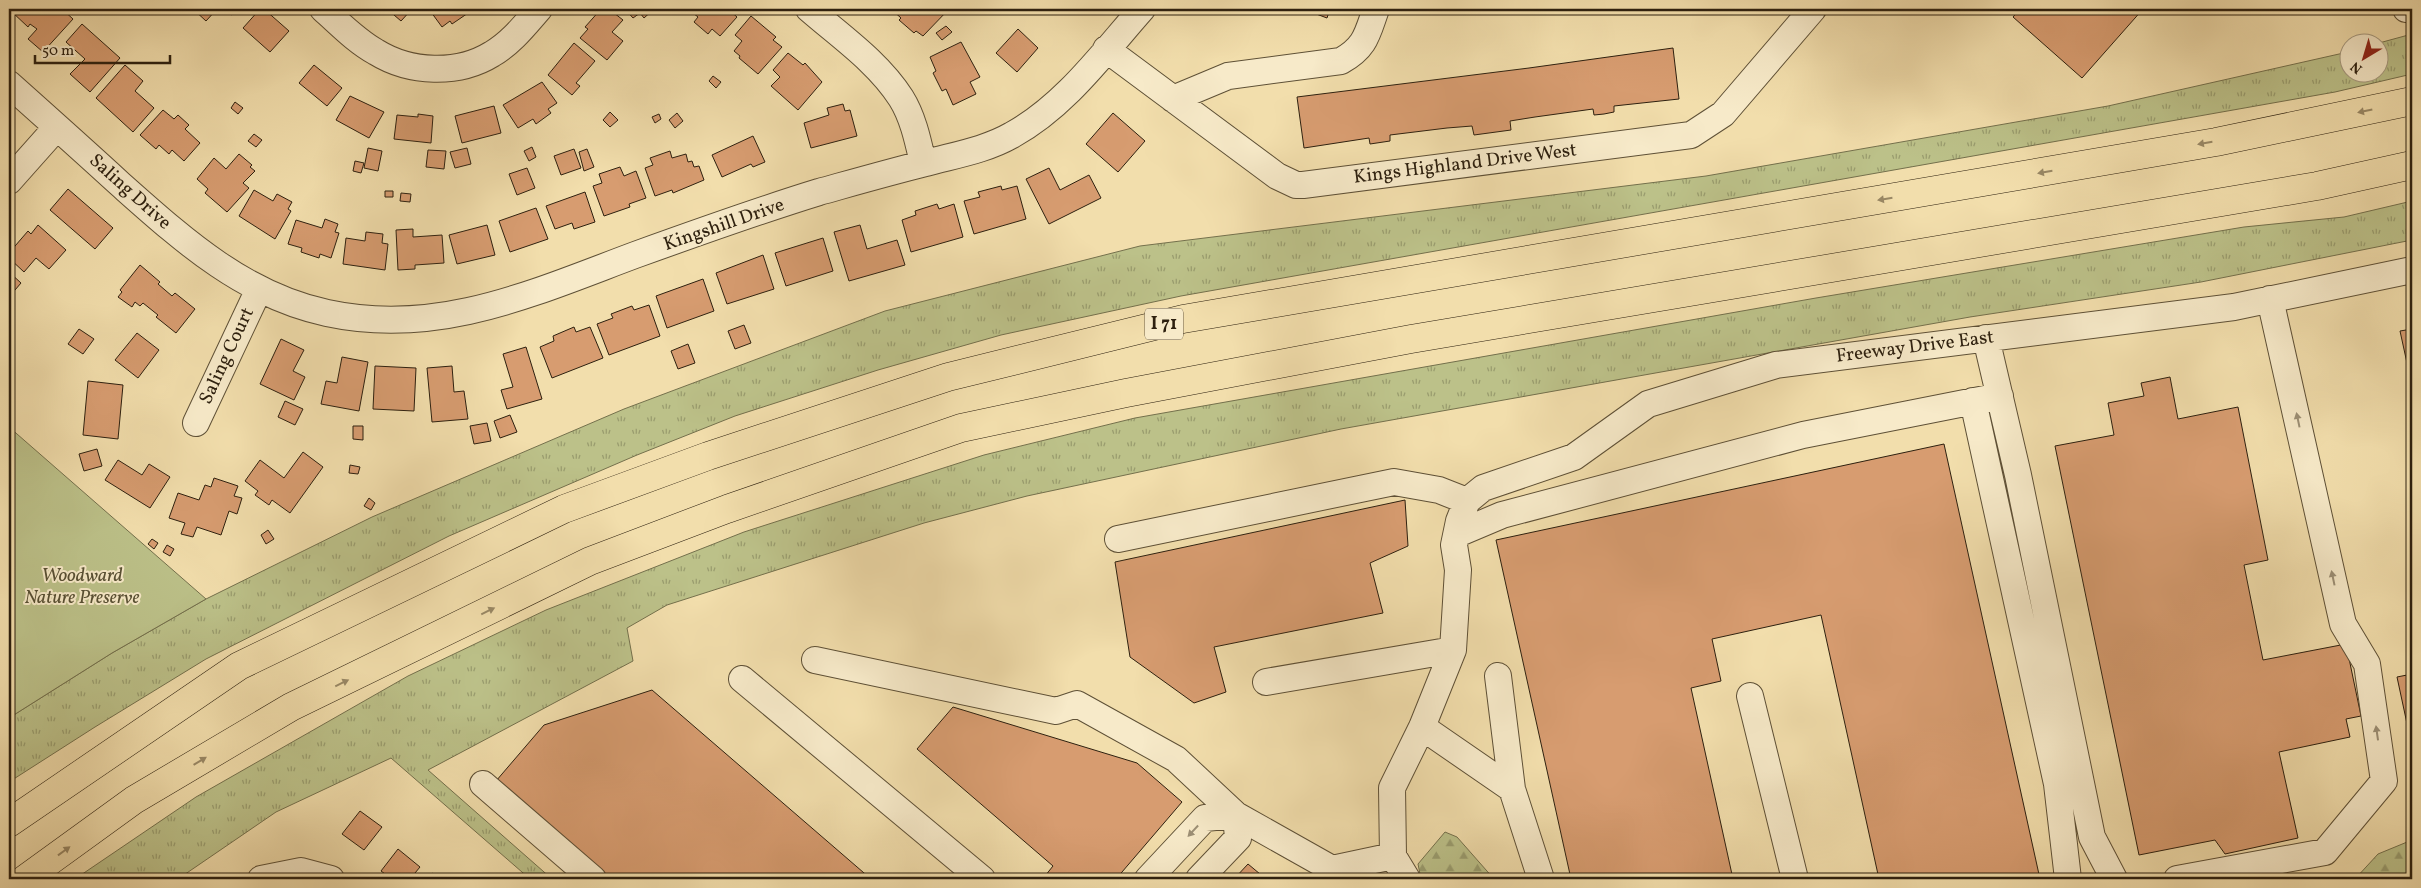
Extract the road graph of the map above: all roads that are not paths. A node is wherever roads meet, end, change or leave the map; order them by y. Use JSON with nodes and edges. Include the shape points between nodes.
{"nodes":[{"id":1,"x":323,"y":9,"type":"edge"},
{"id":2,"x":539,"y":9,"type":"edge"},
{"id":3,"x":809,"y":9,"type":"edge"},
{"id":4,"x":1142,"y":9,"type":"edge"},
{"id":5,"x":1376,"y":9,"type":"edge"},
{"id":6,"x":1813,"y":9,"type":"edge"},
{"id":7,"x":2406,"y":9,"type":"edge"},
{"id":8,"x":2412,"y":10,"type":"edge"},
{"id":9,"x":1106,"y":49,"type":"junction"},
{"id":10,"x":9,"y":84,"type":"edge"},
{"id":11,"x":1173,"y":99,"type":"junction"},
{"id":12,"x":2412,"y":101,"type":"edge"},
{"id":13,"x":57,"y":127,"type":"junction"},
{"id":14,"x":923,"y":164,"type":"junction"},
{"id":15,"x":2412,"y":165,"type":"edge"},
{"id":16,"x":9,"y":181,"type":"edge"},
{"id":17,"x":2412,"y":270,"type":"edge"},
{"id":18,"x":259,"y":289,"type":"junction"},
{"id":19,"x":2270,"y":299,"type":"junction"},
{"id":20,"x":1986,"y":338,"type":"junction"},
{"id":21,"x":2000,"y":396,"type":"junction"},
{"id":22,"x":1973,"y":401,"type":"junction"},
{"id":23,"x":196,"y":423,"type":"dead end"},
{"id":24,"x":1461,"y":518,"type":"junction"},
{"id":25,"x":1118,"y":539,"type":"dead end"},
{"id":26,"x":1453,"y":650,"type":"junction"},
{"id":27,"x":815,"y":660,"type":"dead end"},
{"id":28,"x":1498,"y":676,"type":"dead end"},
{"id":29,"x":742,"y":679,"type":"dead end"},
{"id":30,"x":1266,"y":682,"type":"dead end"},
{"id":31,"x":1750,"y":696,"type":"dead end"},
{"id":32,"x":1422,"y":727,"type":"junction"},
{"id":33,"x":483,"y":784,"type":"dead end"},
{"id":34,"x":1512,"y":789,"type":"junction"},
{"id":35,"x":1236,"y":815,"type":"junction"},
{"id":36,"x":9,"y":823,"type":"edge"},
{"id":37,"x":1393,"y":856,"type":"junction"},
{"id":38,"x":2208,"y":876,"type":"edge"},
{"id":39,"x":25,"y":879,"type":"edge"},
{"id":40,"x":261,"y":879,"type":"edge"},
{"id":41,"x":331,"y":879,"type":"edge"},
{"id":42,"x":593,"y":879,"type":"edge"},
{"id":43,"x":982,"y":879,"type":"edge"},
{"id":44,"x":1148,"y":879,"type":"edge"},
{"id":45,"x":1199,"y":879,"type":"edge"},
{"id":46,"x":1407,"y":879,"type":"edge"},
{"id":47,"x":1541,"y":879,"type":"edge"},
{"id":48,"x":1795,"y":879,"type":"edge"},
{"id":49,"x":2068,"y":879,"type":"edge"},
{"id":50,"x":2114,"y":879,"type":"edge"},
{"id":51,"x":2177,"y":879,"type":"edge"}],
"edges":[{"from":1,"to":2,"type":"street","via":[[376,52],[413,67],[436,69],[458,68],[493,54]]},
{"from":3,"to":14,"type":"street","via":[[891,83],[909,114]]},
{"from":4,"to":9,"type":"street","name":"Kingshill Drive"},
{"from":5,"to":11,"type":"street","via":[[1366,37],[1356,52],[1341,61],[1228,76]]},
{"from":6,"to":11,"type":"street","name":"Kings Highland Drive West","via":[[1723,114],[1690,135],[1296,185],[1277,176]]},
{"from":7,"to":8,"type":"street"},
{"from":9,"to":11,"type":"street","name":"Kings Highland Drive West"},
{"from":9,"to":14,"type":"street","name":"Kingshill Drive","via":[[1033,124],[990,145]]},
{"from":10,"to":13,"type":"street","name":"Saling Drive"},
{"from":12,"to":36,"type":"highway","number":"I 71","one_way":true,"via":[[2216,142],[1183,319],[948,377],[708,456],[564,509],[239,666]]},
{"from":13,"to":16,"type":"street"},
{"from":13,"to":18,"type":"street","name":"Saling Drive","via":[[180,237],[230,274]]},
{"from":14,"to":18,"type":"street","name":"Kingshill Drive","via":[[819,192],[686,236],[505,304],[470,312],[398,321],[359,318],[326,313]]},
{"from":39,"to":15,"type":"highway","one_way":true,"via":[[134,800],[292,707],[590,562],[727,509],[961,428],[1391,343],[2317,186]]},
{"from":17,"to":19,"type":"street","name":"Freeway Drive East"},
{"from":18,"to":23,"type":"street","name":"Saling Court"},
{"from":19,"to":20,"type":"street","name":"Freeway Drive East","via":[[2234,307]]},
{"from":38,"to":19,"type":"street","one_way":true,"via":[[2325,852],[2384,781],[2367,664],[2344,624]]},
{"from":20,"to":21,"type":"street"},
{"from":20,"to":24,"type":"street","name":"Freeway Drive East","via":[[1776,365],[1648,404],[1574,457],[1483,488]]},
{"from":21,"to":22,"type":"street"},
{"from":21,"to":50,"type":"street","via":[[2092,837]]},
{"from":22,"to":24,"type":"street","via":[[1803,435],[1502,515]]},
{"from":22,"to":49,"type":"street","via":[[2057,784]]},
{"from":24,"to":25,"type":"street","via":[[1440,490],[1394,482]]},
{"from":24,"to":26,"type":"street","via":[[1454,545],[1458,570]]},
{"from":26,"to":30,"type":"street"},
{"from":26,"to":32,"type":"street"},
{"from":27,"to":35,"type":"street","via":[[1056,710],[1078,704],[1176,759]]},
{"from":28,"to":34,"type":"street"},
{"from":29,"to":43,"type":"street"},
{"from":31,"to":48,"type":"street"},
{"from":32,"to":34,"type":"street"},
{"from":32,"to":37,"type":"street","via":[[1392,788]]},
{"from":33,"to":42,"type":"street"},
{"from":34,"to":47,"type":"street"},
{"from":35,"to":37,"type":"street","via":[[1332,869]]},
{"from":35,"to":44,"type":"street","one_way":true,"via":[[1205,818]]},
{"from":35,"to":45,"type":"street","via":[[1238,838]]},
{"from":37,"to":46,"type":"street"},
{"from":38,"to":51,"type":"street"},
{"from":40,"to":41,"type":"street","via":[[301,871]]}]}
